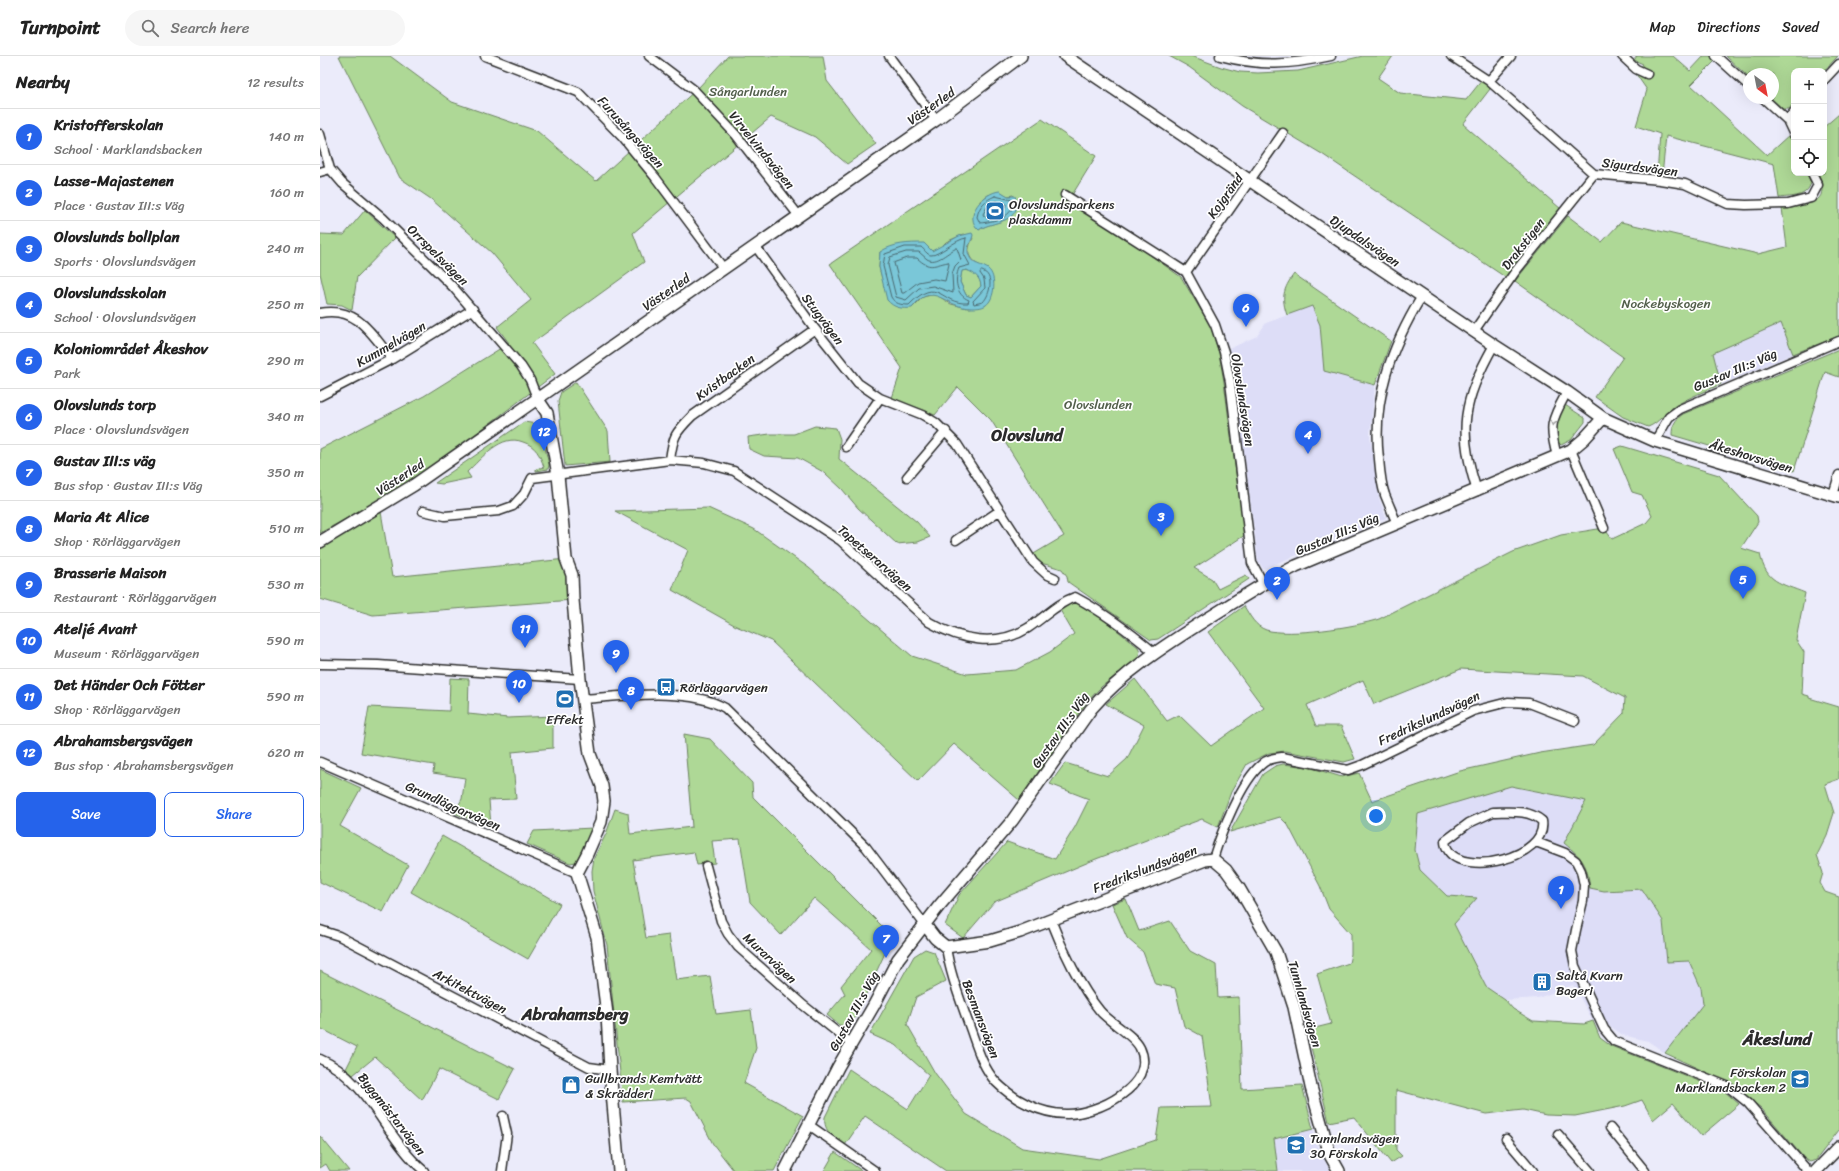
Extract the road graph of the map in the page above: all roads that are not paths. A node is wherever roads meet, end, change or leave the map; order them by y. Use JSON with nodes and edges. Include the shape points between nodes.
{"nodes":[{"id":1,"x":485,"y":56,"type":"edge"},
{"id":2,"x":649,"y":56,"type":"edge"},
{"id":3,"x":889,"y":56,"type":"edge"},
{"id":4,"x":1021,"y":56,"type":"edge"},
{"id":5,"x":1065,"y":56,"type":"edge"},
{"id":6,"x":1220,"y":56,"type":"edge"},
{"id":7,"x":1331,"y":56,"type":"edge"},
{"id":8,"x":1451,"y":56,"type":"edge"},
{"id":9,"x":1511,"y":56,"type":"edge"},
{"id":10,"x":1622,"y":56,"type":"edge"},
{"id":11,"x":1716,"y":56,"type":"edge"},
{"id":12,"x":1839,"y":64,"type":"edge"},
{"id":13,"x":1647,"y":74,"type":"dead end"},
{"id":14,"x":1827,"y":77,"type":"edge"},
{"id":15,"x":1489,"y":80,"type":"junction"},
{"id":16,"x":1743,"y":81,"type":"edge"},
{"id":17,"x":1770,"y":104,"type":"edge"},
{"id":18,"x":1791,"y":115,"type":"edge"},
{"id":19,"x":936,"y":120,"type":"junction"},
{"id":20,"x":1787,"y":120,"type":"junction"},
{"id":21,"x":1791,"y":129,"type":"edge"},
{"id":22,"x":1283,"y":133,"type":"dead end"},
{"id":23,"x":320,"y":134,"type":"edge"},
{"id":24,"x":330,"y":168,"type":"junction"},
{"id":25,"x":320,"y":172,"type":"edge"},
{"id":26,"x":1594,"y":174,"type":"junction"},
{"id":27,"x":1814,"y":176,"type":"edge"},
{"id":28,"x":1250,"y":181,"type":"junction"},
{"id":29,"x":1065,"y":195,"type":"dead end"},
{"id":30,"x":798,"y":216,"type":"junction"},
{"id":31,"x":756,"y":247,"type":"junction"},
{"id":32,"x":724,"y":269,"type":"junction"},
{"id":33,"x":1186,"y":272,"type":"junction"},
{"id":34,"x":1422,"y":296,"type":"junction"},
{"id":35,"x":473,"y":309,"type":"junction"},
{"id":36,"x":320,"y":313,"type":"edge"},
{"id":37,"x":815,"y":329,"type":"junction"},
{"id":38,"x":1474,"y":331,"type":"junction"},
{"id":39,"x":1839,"y":341,"type":"edge"},
{"id":40,"x":1494,"y":345,"type":"junction"},
{"id":41,"x":392,"y":359,"type":"junction"},
{"id":42,"x":1567,"y":392,"type":"junction"},
{"id":43,"x":320,"y":396,"type":"edge"},
{"id":44,"x":537,"y":398,"type":"junction"},
{"id":45,"x":880,"y":398,"type":"junction"},
{"id":46,"x":1603,"y":418,"type":"junction"},
{"id":47,"x":946,"y":431,"type":"junction"},
{"id":48,"x":1655,"y":441,"type":"junction"},
{"id":49,"x":846,"y":447,"type":"dead end"},
{"id":50,"x":1570,"y":450,"type":"junction"},
{"id":51,"x":1557,"y":456,"type":"junction"},
{"id":52,"x":670,"y":460,"type":"junction"},
{"id":53,"x":1839,"y":474,"type":"edge"},
{"id":54,"x":558,"y":475,"type":"junction"},
{"id":55,"x":908,"y":477,"type":"dead end"},
{"id":56,"x":1477,"y":491,"type":"junction"},
{"id":57,"x":1836,"y":496,"type":"edge"},
{"id":58,"x":423,"y":511,"type":"dead end"},
{"id":59,"x":999,"y":511,"type":"junction"},
{"id":60,"x":1398,"y":524,"type":"junction"},
{"id":61,"x":1604,"y":528,"type":"dead end"},
{"id":62,"x":956,"y":540,"type":"dead end"},
{"id":63,"x":320,"y":542,"type":"edge"},
{"id":64,"x":1055,"y":578,"type":"dead end"},
{"id":65,"x":1263,"y":583,"type":"junction"},
{"id":66,"x":1155,"y":653,"type":"junction"},
{"id":67,"x":320,"y":664,"type":"edge"},
{"id":68,"x":580,"y":679,"type":"junction"},
{"id":69,"x":583,"y":698,"type":"junction"},
{"id":70,"x":1575,"y":721,"type":"dead end"},
{"id":71,"x":320,"y":762,"type":"edge"},
{"id":72,"x":1536,"y":842,"type":"junction"},
{"id":73,"x":1213,"y":859,"type":"junction"},
{"id":74,"x":706,"y":866,"type":"dead end"},
{"id":75,"x":576,"y":873,"type":"junction"},
{"id":76,"x":1052,"y":920,"type":"junction"},
{"id":77,"x":925,"y":925,"type":"junction"},
{"id":78,"x":320,"y":930,"type":"edge"},
{"id":79,"x":946,"y":947,"type":"junction"},
{"id":80,"x":852,"y":1044,"type":"junction"},
{"id":81,"x":320,"y":1059,"type":"edge"},
{"id":82,"x":610,"y":1070,"type":"junction"},
{"id":83,"x":503,"y":1116,"type":"dead end"},
{"id":84,"x":809,"y":1125,"type":"junction"},
{"id":85,"x":1610,"y":1128,"type":"dead end"},
{"id":86,"x":1558,"y":1134,"type":"dead end"},
{"id":87,"x":1506,"y":1139,"type":"dead end"},
{"id":88,"x":1839,"y":1147,"type":"edge"},
{"id":89,"x":424,"y":1171,"type":"edge"},
{"id":90,"x":502,"y":1171,"type":"edge"},
{"id":91,"x":619,"y":1171,"type":"edge"},
{"id":92,"x":785,"y":1171,"type":"edge"},
{"id":93,"x":875,"y":1171,"type":"edge"},
{"id":94,"x":1339,"y":1171,"type":"edge"},
{"id":95,"x":1533,"y":1171,"type":"edge"},
{"id":96,"x":1590,"y":1171,"type":"edge"},
{"id":97,"x":1645,"y":1171,"type":"edge"},
{"id":98,"x":1808,"y":1171,"type":"edge"},
{"id":99,"x":1816,"y":1171,"type":"edge"}],
"edges":[{"from":1,"to":32,"type":"street","name":"Furusångsvägen","via":[[578,92],[623,138]]},
{"from":2,"to":30,"type":"street","name":"Virvelvindsvägen","via":[[694,90],[736,135]]},
{"from":3,"to":19,"type":"street"},
{"from":4,"to":19,"type":"street","name":"Västerled"},
{"from":5,"to":28,"type":"street","name":"Djupdalsvägen"},
{"from":6,"to":7,"type":"street","via":[[1242,62],[1279,65]]},
{"from":8,"to":15,"type":"street","name":"Sigurdsvägen"},
{"from":9,"to":15,"type":"street"},
{"from":10,"to":13,"type":"street","via":[[1636,69]]},
{"from":11,"to":16,"type":"street"},
{"from":12,"to":14,"type":"street"},
{"from":15,"to":26,"type":"street","name":"Sigurdsvägen"},
{"from":17,"to":20,"type":"street"},
{"from":18,"to":20,"type":"street"},
{"from":19,"to":30,"type":"street","name":"Västerled"},
{"from":20,"to":21,"type":"street"},
{"from":22,"to":28,"type":"street","name":"Kojgränd"},
{"from":23,"to":24,"type":"street","name":"Orrspelsvägen"},
{"from":24,"to":25,"type":"street"},
{"from":24,"to":35,"type":"street","name":"Orrspelsvägen","via":[[342,183],[453,286]]},
{"from":26,"to":27,"type":"street","name":"Sigurdsvägen","via":[[1685,184],[1728,204],[1762,205],[1788,204],[1811,198],[1818,185]]},
{"from":26,"to":38,"type":"street","name":"Drakstigen","via":[[1515,272]]},
{"from":28,"to":33,"type":"street","name":"Kojgränd"},
{"from":28,"to":34,"type":"street","name":"Djupdalsvägen"},
{"from":29,"to":33,"type":"street","name":"Olovslundsvägen"},
{"from":30,"to":31,"type":"street","name":"Västerled"},
{"from":31,"to":32,"type":"street","name":"Västerled"},
{"from":31,"to":37,"type":"street","name":"Stugvägen"},
{"from":32,"to":44,"type":"street","name":"Västerled"},
{"from":33,"to":65,"type":"street","name":"Olovslundsvägen","via":[[1215,325],[1224,352],[1230,382],[1252,563]]},
{"from":34,"to":38,"type":"street","name":"Djupdalsvägen"},
{"from":34,"to":60,"type":"street","via":[[1395,346],[1384,380],[1378,411],[1376,436],[1380,472],[1385,495]]},
{"from":35,"to":41,"type":"street","name":"Kummelvägen"},
{"from":35,"to":44,"type":"street","name":"Orrspelsvägen","via":[[521,366]]},
{"from":36,"to":41,"type":"street","via":[[340,312],[360,320]]},
{"from":37,"to":45,"type":"street","name":"Stugvägen","via":[[858,382]]},
{"from":37,"to":52,"type":"street","name":"Kvistbacken","via":[[692,416],[672,439]]},
{"from":38,"to":40,"type":"street","name":"Djupdalsvägen"},
{"from":39,"to":48,"type":"street","name":"Gustav III:s Väg","via":[[1680,409],[1669,417]]},
{"from":40,"to":42,"type":"street","name":"Djupdalsvägen"},
{"from":40,"to":56,"type":"street","via":[[1471,393],[1465,423],[1468,463]]},
{"from":41,"to":43,"type":"street","name":"Kummelvägen"},
{"from":42,"to":46,"type":"street","name":"Djupdalsvägen"},
{"from":42,"to":51,"type":"street","one_way":true,"via":[[1551,431]]},
{"from":44,"to":54,"type":"street","via":[[547,413]]},
{"from":44,"to":63,"type":"street","name":"Västerled","via":[[414,486]]},
{"from":45,"to":47,"type":"street","name":"Stugvägen","via":[[923,415]]},
{"from":45,"to":49,"type":"street"},
{"from":46,"to":48,"type":"street","name":"Djupdalsvägen"},
{"from":46,"to":50,"type":"street","name":"Gustav III:s Väg"},
{"from":47,"to":55,"type":"street"},
{"from":47,"to":59,"type":"street","name":"Stugvägen"},
{"from":48,"to":57,"type":"street","name":"Åkeshovsvägen"},
{"from":50,"to":51,"type":"street","name":"Gustav III:s Väg"},
{"from":50,"to":61,"type":"street"},
{"from":51,"to":56,"type":"street","name":"Gustav III:s Väg"},
{"from":52,"to":54,"type":"street","name":"Tapetserarvägen"},
{"from":52,"to":66,"type":"street","name":"Tapetserarvägen","via":[[704,463],[734,471],[841,541],[929,622],[950,633],[981,640],[1007,638],[1028,628],[1065,600],[1074,597],[1089,604]]},
{"from":53,"to":57,"type":"street"},
{"from":54,"to":58,"type":"street","name":"Tapetserarvägen","via":[[532,478],[524,494],[513,506],[499,511],[445,516]]},
{"from":54,"to":68,"type":"street","via":[[566,559],[572,575]]},
{"from":56,"to":60,"type":"street","name":"Gustav III:s Väg"},
{"from":59,"to":62,"type":"street"},
{"from":59,"to":64,"type":"street","name":"Stugvägen","via":[[1032,562]]},
{"from":60,"to":65,"type":"street","name":"Gustav III:s Väg","via":[[1296,566]]},
{"from":65,"to":66,"type":"street","name":"Gustav III:s Väg"},
{"from":66,"to":77,"type":"street","name":"Gustav III:s Väg","via":[[1105,693],[1091,708],[1012,821]]},
{"from":67,"to":68,"type":"street","via":[[378,665]]},
{"from":68,"to":69,"type":"street"},
{"from":69,"to":75,"type":"street","via":[[590,754],[602,786],[604,801],[601,822]]},
{"from":69,"to":77,"type":"street","via":[[648,694],[681,696],[705,700],[725,708],[866,847]]},
{"from":70,"to":73,"type":"street","name":"Fredrikslundsvägen","via":[[1530,703],[1508,702],[1473,711],[1348,770],[1282,757],[1272,758],[1262,763],[1252,774],[1219,840]]},
{"from":71,"to":75,"type":"street","name":"Grundläggarvägen"},
{"from":72,"to":72,"type":"street","via":[[1512,857],[1483,863],[1454,856],[1448,851],[1444,841],[1469,823],[1493,812],[1523,812],[1542,821],[1543,829]]},
{"from":72,"to":98,"type":"street","via":[[1565,853],[1576,861],[1581,871],[1584,885],[1583,901],[1572,951],[1575,966],[1604,1029],[1614,1040],[1727,1086],[1748,1103]]},
{"from":73,"to":76,"type":"street","name":"Fredrikslundsvägen"},
{"from":73,"to":94,"type":"street","name":"Tunnlandsvägen","via":[[1226,870],[1239,888],[1276,952],[1294,1007],[1311,1087],[1330,1155]]},
{"from":74,"to":80,"type":"street","name":"Murarvägen","via":[[721,921],[731,939],[763,970]]},
{"from":75,"to":82,"type":"street","via":[[597,937],[607,1014]]},
{"from":76,"to":79,"type":"street","name":"Fredrikslundsvägen","via":[[990,941]]},
{"from":76,"to":79,"type":"street","name":"Besmansvägen","via":[[1058,937],[1090,997],[1116,1026],[1131,1037],[1140,1048],[1143,1061],[1136,1084],[1128,1091],[1108,1102],[1078,1113],[1066,1114],[1039,1109],[1010,1094],[995,1080],[982,1060],[953,979]]},
{"from":77,"to":79,"type":"street"},
{"from":77,"to":80,"type":"street","name":"Gustav III:s Väg","via":[[898,959]]},
{"from":78,"to":82,"type":"street","name":"Arkitektvägen","via":[[339,936],[589,1066]]},
{"from":80,"to":84,"type":"street","name":"Gustav III:s Väg"},
{"from":81,"to":89,"type":"street","name":"Byggmästarvägen","via":[[341,1071],[356,1085],[411,1160]]},
{"from":82,"to":91,"type":"street"},
{"from":83,"to":90,"type":"street","via":[[507,1134]]},
{"from":84,"to":92,"type":"street","name":"Gustav III:s Väg"},
{"from":84,"to":93,"type":"street"},
{"from":85,"to":97,"type":"street"},
{"from":86,"to":96,"type":"street"},
{"from":87,"to":95,"type":"street"},
{"from":88,"to":99,"type":"street"}]}
